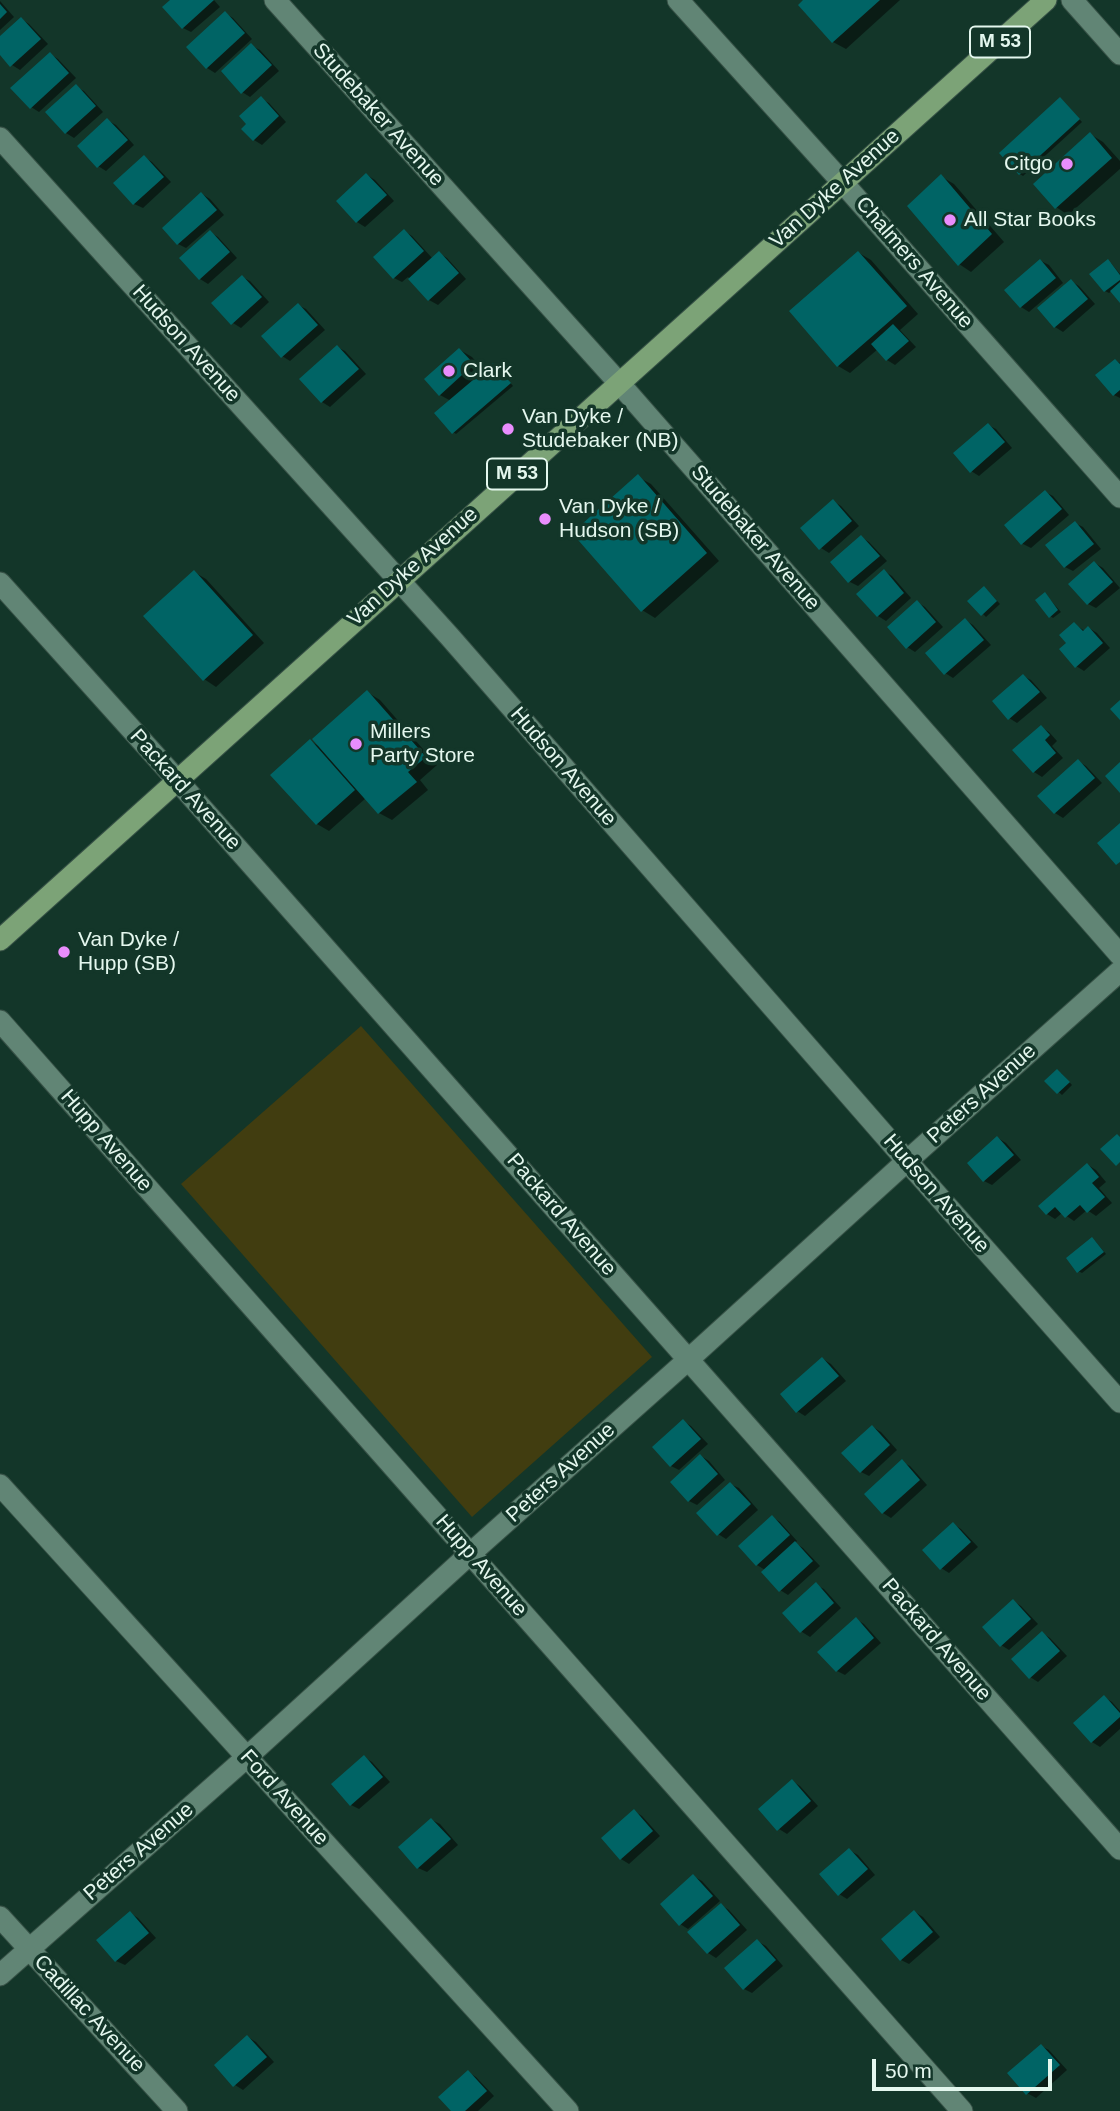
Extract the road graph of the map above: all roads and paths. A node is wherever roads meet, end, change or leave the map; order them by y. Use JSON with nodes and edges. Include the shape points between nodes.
{"nodes":[{"id":1,"x":275,"y":0,"type":"edge"},
{"id":2,"x":678,"y":0,"type":"edge"},
{"id":3,"x":1045,"y":0,"type":"edge"},
{"id":4,"x":1072,"y":0,"type":"edge"},
{"id":5,"x":1120,"y":54,"type":"edge"},
{"id":6,"x":0,"y":138,"type":"edge"},
{"id":7,"x":843,"y":183,"type":"junction"},
{"id":8,"x":619,"y":383,"type":"junction"},
{"id":9,"x":1120,"y":497,"type":"edge"},
{"id":10,"x":399,"y":580,"type":"junction"},
{"id":11,"x":0,"y":583,"type":"edge"},
{"id":12,"x":177,"y":780,"type":"junction"},
{"id":13,"x":0,"y":940,"type":"edge"},
{"id":14,"x":1120,"y":955,"type":"edge"},
{"id":15,"x":1120,"y":971,"type":"edge"},
{"id":16,"x":0,"y":1021,"type":"edge"},
{"id":17,"x":907,"y":1161,"type":"junction"},
{"id":18,"x":689,"y":1359,"type":"junction"},
{"id":19,"x":1120,"y":1402,"type":"edge"},
{"id":20,"x":0,"y":1485,"type":"edge"},
{"id":21,"x":471,"y":1553,"type":"junction"},
{"id":22,"x":247,"y":1757,"type":"junction"},
{"id":23,"x":1120,"y":1849,"type":"edge"},
{"id":24,"x":0,"y":1917,"type":"edge"},
{"id":25,"x":29,"y":1949,"type":"junction"},
{"id":26,"x":0,"y":1975,"type":"edge"},
{"id":27,"x":177,"y":2111,"type":"edge"},
{"id":28,"x":568,"y":2111,"type":"edge"},
{"id":29,"x":962,"y":2111,"type":"edge"}],
"edges":[{"from":1,"to":8,"type":"street","name":"Studebaker Avenue"},
{"from":2,"to":7,"type":"street","name":"Chalmers Avenue"},
{"from":3,"to":7,"type":"main road","name":"Van Dyke Avenue","number":"M 53"},
{"from":4,"to":5,"type":"street"},
{"from":6,"to":10,"type":"street","name":"Hudson Avenue"},
{"from":7,"to":8,"type":"main road","name":"Van Dyke Avenue","number":"M 53"},
{"from":7,"to":9,"type":"street","name":"Chalmers Avenue"},
{"from":8,"to":10,"type":"main road","name":"Van Dyke Avenue","number":"M 53"},
{"from":8,"to":14,"type":"street","name":"Studebaker Avenue"},
{"from":10,"to":12,"type":"main road","name":"Van Dyke Avenue","number":"M 53"},
{"from":10,"to":17,"type":"street","name":"Hudson Avenue"},
{"from":11,"to":12,"type":"street","name":"Packard Avenue"},
{"from":12,"to":13,"type":"main road","name":"Van Dyke Avenue","number":"M 53"},
{"from":12,"to":18,"type":"street","name":"Packard Avenue"},
{"from":15,"to":17,"type":"street","name":"Peters Avenue"},
{"from":16,"to":21,"type":"street","name":"Hupp Avenue"},
{"from":17,"to":18,"type":"street","name":"Peters Avenue"},
{"from":17,"to":19,"type":"street","name":"Hudson Avenue"},
{"from":18,"to":21,"type":"street","name":"Peters Avenue"},
{"from":18,"to":23,"type":"street","name":"Packard Avenue"},
{"from":20,"to":22,"type":"street","name":"Ford Avenue"},
{"from":21,"to":22,"type":"street","name":"Peters Avenue"},
{"from":21,"to":29,"type":"street","name":"Hupp Avenue"},
{"from":22,"to":25,"type":"street","name":"Peters Avenue"},
{"from":22,"to":28,"type":"street","name":"Ford Avenue"},
{"from":24,"to":25,"type":"street","name":"Cadillac Avenue"},
{"from":25,"to":26,"type":"street","name":"Peters Avenue"},
{"from":25,"to":27,"type":"street","name":"Cadillac Avenue"}]}
